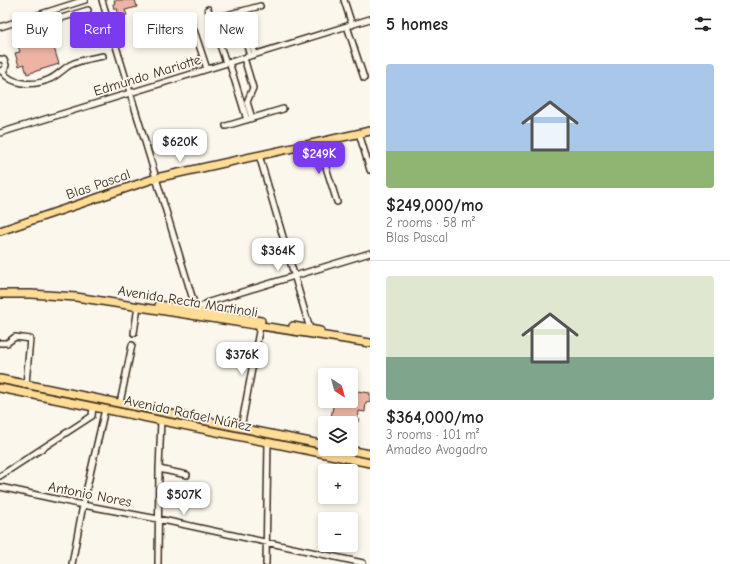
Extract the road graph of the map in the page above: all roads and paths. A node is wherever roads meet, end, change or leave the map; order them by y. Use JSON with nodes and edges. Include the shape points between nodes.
{"nodes":[{"id":1,"x":85,"y":0,"type":"edge"},
{"id":2,"x":102,"y":0,"type":"edge"},
{"id":3,"x":344,"y":0,"type":"edge"},
{"id":4,"x":260,"y":6,"type":"dead end"},
{"id":5,"x":208,"y":9,"type":"dead end"},
{"id":6,"x":88,"y":10,"type":"dead end"},
{"id":7,"x":239,"y":12,"type":"edge"},
{"id":8,"x":62,"y":18,"type":"edge"},
{"id":9,"x":370,"y":19,"type":"edge"},
{"id":10,"x":350,"y":25,"type":"junction"},
{"id":11,"x":0,"y":26,"type":"edge"},
{"id":12,"x":197,"y":39,"type":"edge"},
{"id":13,"x":251,"y":48,"type":"edge"},
{"id":14,"x":253,"y":55,"type":"junction"},
{"id":15,"x":103,"y":56,"type":"dead end"},
{"id":16,"x":244,"y":58,"type":"junction"},
{"id":17,"x":0,"y":59,"type":"edge"},
{"id":18,"x":228,"y":63,"type":"junction"},
{"id":19,"x":207,"y":69,"type":"junction"},
{"id":20,"x":1,"y":71,"type":"edge"},
{"id":21,"x":364,"y":78,"type":"dead end"},
{"id":22,"x":131,"y":93,"type":"junction"},
{"id":23,"x":244,"y":103,"type":"junction"},
{"id":24,"x":283,"y":109,"type":"dead end"},
{"id":25,"x":249,"y":119,"type":"junction"},
{"id":26,"x":226,"y":126,"type":"dead end"},
{"id":27,"x":370,"y":131,"type":"edge"},
{"id":28,"x":0,"y":133,"type":"edge"},
{"id":29,"x":359,"y":133,"type":"junction"},
{"id":30,"x":318,"y":142,"type":"junction"},
{"id":31,"x":259,"y":155,"type":"junction"},
{"id":32,"x":370,"y":170,"type":"edge"},
{"id":33,"x":156,"y":178,"type":"junction"},
{"id":34,"x":337,"y":202,"type":"dead end"},
{"id":35,"x":0,"y":231,"type":"edge"},
{"id":36,"x":370,"y":253,"type":"edge"},
{"id":37,"x":296,"y":276,"type":"junction"},
{"id":38,"x":0,"y":289,"type":"edge"},
{"id":39,"x":0,"y":294,"type":"edge"},
{"id":40,"x":138,"y":306,"type":"junction"},
{"id":41,"x":197,"y":313,"type":"junction"},
{"id":42,"x":260,"y":326,"type":"junction"},
{"id":43,"x":310,"y":329,"type":"junction"},
{"id":44,"x":134,"y":333,"type":"dead end"},
{"id":45,"x":370,"y":338,"type":"edge"},
{"id":46,"x":0,"y":343,"type":"edge"},
{"id":47,"x":370,"y":343,"type":"edge"},
{"id":48,"x":132,"y":345,"type":"dead end"},
{"id":49,"x":0,"y":379,"type":"edge"},
{"id":50,"x":26,"y":384,"type":"junction"},
{"id":51,"x":0,"y":388,"type":"edge"},
{"id":52,"x":87,"y":397,"type":"junction"},
{"id":53,"x":120,"y":403,"type":"junction"},
{"id":54,"x":93,"y":407,"type":"junction"},
{"id":55,"x":105,"y":409,"type":"junction"},
{"id":56,"x":152,"y":410,"type":"junction"},
{"id":57,"x":92,"y":416,"type":"junction"},
{"id":58,"x":103,"y":418,"type":"junction"},
{"id":59,"x":161,"y":420,"type":"junction"},
{"id":60,"x":241,"y":428,"type":"junction"},
{"id":61,"x":268,"y":442,"type":"junction"},
{"id":62,"x":318,"y":444,"type":"edge"},
{"id":63,"x":358,"y":452,"type":"edge"},
{"id":64,"x":370,"y":454,"type":"edge"},
{"id":65,"x":370,"y":463,"type":"edge"},
{"id":66,"x":159,"y":469,"type":"junction"},
{"id":67,"x":186,"y":475,"type":"dead end"},
{"id":68,"x":0,"y":476,"type":"edge"},
{"id":69,"x":0,"y":487,"type":"edge"},
{"id":70,"x":83,"y":505,"type":"junction"},
{"id":71,"x":158,"y":520,"type":"junction"},
{"id":72,"x":266,"y":542,"type":"junction"},
{"id":73,"x":370,"y":562,"type":"edge"},
{"id":74,"x":72,"y":564,"type":"edge"},
{"id":75,"x":158,"y":564,"type":"edge"},
{"id":76,"x":266,"y":564,"type":"edge"},
{"id":77,"x":363,"y":564,"type":"edge"}],
"edges":[{"from":1,"to":11,"type":"street"},
{"from":2,"to":22,"type":"street"},
{"from":3,"to":10,"type":"street"},
{"from":4,"to":7,"type":"street"},
{"from":5,"to":18,"type":"street"},
{"from":6,"to":8,"type":"street"},
{"from":9,"to":10,"type":"street","name":"Edmundo Mariotte"},
{"from":10,"to":14,"type":"street","name":"Edmundo Mariotte"},
{"from":10,"to":21,"type":"street"},
{"from":12,"to":19,"type":"street"},
{"from":13,"to":14,"type":"street"},
{"from":14,"to":16,"type":"street","name":"Edmundo Mariotte"},
{"from":15,"to":20,"type":"street","via":[[70,65],[50,79],[33,83],[10,80]]},
{"from":16,"to":18,"type":"street","name":"Edmundo Mariotte"},
{"from":16,"to":23,"type":"street","via":[[253,88]]},
{"from":17,"to":20,"type":"street","via":[[4,60],[6,65]]},
{"from":18,"to":19,"type":"street","name":"Edmundo Mariotte"},
{"from":18,"to":23,"type":"street"},
{"from":19,"to":22,"type":"street","name":"Edmundo Mariotte"},
{"from":22,"to":28,"type":"street","name":"Edmundo Mariotte"},
{"from":22,"to":33,"type":"street"},
{"from":23,"to":25,"type":"street"},
{"from":24,"to":25,"type":"street"},
{"from":25,"to":26,"type":"street"},
{"from":27,"to":29,"type":"main road","name":"Blas Pascal"},
{"from":29,"to":30,"type":"main road","name":"Blas Pascal"},
{"from":29,"to":32,"type":"street"},
{"from":30,"to":31,"type":"main road","name":"Blas Pascal"},
{"from":30,"to":34,"type":"street"},
{"from":31,"to":33,"type":"main road","name":"Blas Pascal"},
{"from":31,"to":37,"type":"street"},
{"from":33,"to":35,"type":"main road","name":"Blas Pascal"},
{"from":33,"to":41,"type":"street"},
{"from":36,"to":37,"type":"street"},
{"from":37,"to":41,"type":"street","via":[[209,302]]},
{"from":37,"to":43,"type":"street"},
{"from":38,"to":41,"type":"main road","name":"Avenida Recta Martinoli","via":[[75,292]]},
{"from":39,"to":40,"type":"main road","name":"Avenida Recta Martinoli","via":[[50,294]]},
{"from":40,"to":41,"type":"main road","name":"Avenida Recta Martinoli"},
{"from":40,"to":44,"type":"street"},
{"from":41,"to":42,"type":"main road","name":"Avenida Recta Martinoli"},
{"from":41,"to":43,"type":"main road","name":"Avenida Recta Martinoli"},
{"from":42,"to":47,"type":"main road","name":"Avenida Recta Martinoli"},
{"from":42,"to":60,"type":"street"},
{"from":43,"to":45,"type":"main road","name":"Avenida Recta Martinoli"},
{"from":46,"to":50,"type":"street","via":[[7,344],[15,337],[30,339]]},
{"from":48,"to":53,"type":"street"},
{"from":49,"to":50,"type":"main road","name":"Avenida Rafael Núñez"},
{"from":50,"to":52,"type":"main road","name":"Avenida Rafael Núñez"},
{"from":51,"to":54,"type":"main road","name":"Avenida Rafael Núñez"},
{"from":52,"to":53,"type":"main road","name":"Avenida Rafael Núñez"},
{"from":52,"to":54,"type":"main road"},
{"from":53,"to":56,"type":"main road","name":"Avenida Rafael Núñez"},
{"from":54,"to":55,"type":"main road","name":"Avenida Rafael Núñez"},
{"from":54,"to":57,"type":"street"},
{"from":55,"to":56,"type":"main road","via":[[112,406],[143,412]]},
{"from":55,"to":58,"type":"street"},
{"from":55,"to":59,"type":"main road","name":"Avenida Rafael Núñez"},
{"from":56,"to":60,"type":"main road","name":"Avenida Rafael Núñez"},
{"from":57,"to":58,"type":"street"},
{"from":57,"to":68,"type":"street"},
{"from":58,"to":70,"type":"street"},
{"from":59,"to":61,"type":"main road","name":"Avenida Rafael Núñez"},
{"from":59,"to":66,"type":"street"},
{"from":60,"to":62,"type":"main road","name":"Avenida Rafael Núñez"},
{"from":61,"to":65,"type":"main road","name":"Avenida Rafael Núñez"},
{"from":61,"to":72,"type":"street"},
{"from":63,"to":64,"type":"main road"},
{"from":66,"to":67,"type":"street"},
{"from":66,"to":71,"type":"street"},
{"from":69,"to":70,"type":"street","name":"Antonio Nores"},
{"from":70,"to":71,"type":"street","name":"Antonio Nores"},
{"from":70,"to":74,"type":"street"},
{"from":71,"to":72,"type":"street","name":"Antonio Nores"},
{"from":71,"to":75,"type":"street"},
{"from":72,"to":76,"type":"street"},
{"from":72,"to":77,"type":"street","name":"Antonio Nores"},
{"from":73,"to":77,"type":"street"}]}
